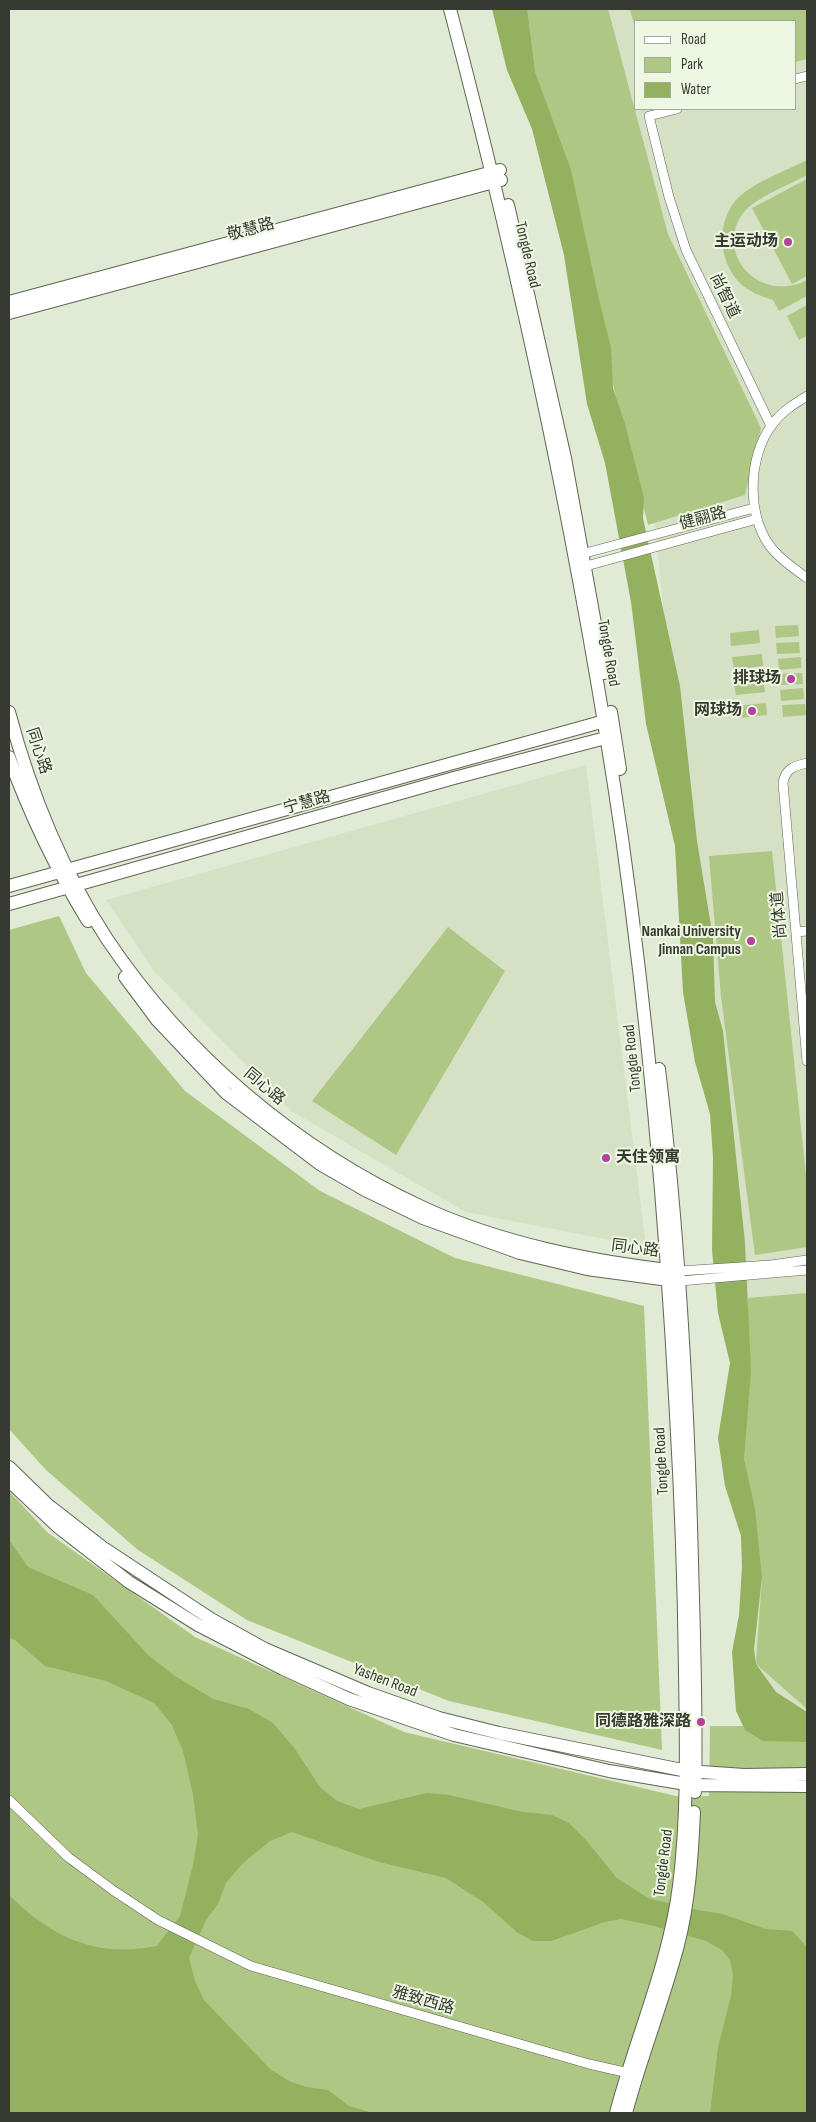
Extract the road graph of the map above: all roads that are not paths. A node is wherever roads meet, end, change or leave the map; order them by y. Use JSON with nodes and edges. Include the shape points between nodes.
{"nodes":[{"id":1,"x":450,"y":9,"type":"edge"},
{"id":2,"x":458,"y":9,"type":"edge"},
{"id":3,"x":673,"y":110,"type":"edge"},
{"id":4,"x":497,"y":176,"type":"junction"},
{"id":5,"x":9,"y":302,"type":"edge"},
{"id":6,"x":9,"y":313,"type":"edge"},
{"id":7,"x":807,"y":396,"type":"edge"},
{"id":8,"x":770,"y":426,"type":"junction"},
{"id":9,"x":754,"y":508,"type":"junction"},
{"id":10,"x":757,"y":519,"type":"junction"},
{"id":11,"x":580,"y":562,"type":"junction"},
{"id":12,"x":807,"y":578,"type":"edge"},
{"id":13,"x":9,"y":712,"type":"edge"},
{"id":14,"x":608,"y":719,"type":"junction"},
{"id":15,"x":611,"y":736,"type":"junction"},
{"id":16,"x":9,"y":757,"type":"edge"},
{"id":17,"x":807,"y":763,"type":"edge"},
{"id":18,"x":63,"y":871,"type":"junction"},
{"id":19,"x":9,"y":886,"type":"edge"},
{"id":20,"x":72,"y":886,"type":"junction"},
{"id":21,"x":9,"y":904,"type":"edge"},
{"id":22,"x":807,"y":931,"type":"edge"},
{"id":23,"x":796,"y":932,"type":"junction"},
{"id":24,"x":807,"y":1061,"type":"edge"},
{"id":25,"x":807,"y":1260,"type":"edge"},
{"id":26,"x":772,"y":1270,"type":"junction"},
{"id":27,"x":807,"y":1270,"type":"edge"},
{"id":28,"x":752,"y":1271,"type":"junction"},
{"id":29,"x":674,"y":1275,"type":"junction"},
{"id":30,"x":9,"y":1467,"type":"edge"},
{"id":31,"x":9,"y":1481,"type":"edge"},
{"id":32,"x":807,"y":1774,"type":"edge"},
{"id":33,"x":692,"y":1780,"type":"junction"},
{"id":34,"x":715,"y":1785,"type":"junction"},
{"id":35,"x":807,"y":1786,"type":"edge"},
{"id":36,"x":9,"y":1800,"type":"edge"},
{"id":37,"x":690,"y":1805,"type":"junction"},
{"id":38,"x":631,"y":2074,"type":"junction"},
{"id":39,"x":616,"y":2113,"type":"edge"},
{"id":40,"x":626,"y":2113,"type":"edge"}],
"edges":[{"from":1,"to":4,"type":"main road","name":"Tongde Road"},
{"from":2,"to":4,"type":"main road","name":"Tongde Road"},
{"from":3,"to":8,"type":"street","name":"尚智道","via":[[649,116],[669,197],[686,250]]},
{"from":4,"to":5,"type":"main road","name":"敬慧路"},
{"from":4,"to":6,"type":"main road","name":"敬慧路"},
{"from":4,"to":11,"type":"main road","name":"Tongde Road"},
{"from":7,"to":8,"type":"street"},
{"from":8,"to":9,"type":"street","via":[[756,458]]},
{"from":9,"to":10,"type":"street"},
{"from":9,"to":11,"type":"street","name":"健翮路","via":[[614,546]]},
{"from":10,"to":11,"type":"street","name":"健翮路","via":[[616,558]]},
{"from":10,"to":12,"type":"street","via":[[773,550]]},
{"from":11,"to":14,"type":"main road","name":"Tongde Road"},
{"from":13,"to":18,"type":"main road","name":"同心路"},
{"from":14,"to":15,"type":"main road","name":"Tongde Road"},
{"from":14,"to":18,"type":"main road","name":"宁慧路"},
{"from":15,"to":20,"type":"main road","name":"宁慧路"},
{"from":15,"to":29,"type":"main road","name":"Tongde Road"},
{"from":16,"to":18,"type":"main road","name":"同心路","via":[[27,806]]},
{"from":17,"to":23,"type":"street","name":"尚体道","via":[[789,769],[783,783]]},
{"from":18,"to":19,"type":"main road","name":"宁慧路"},
{"from":18,"to":20,"type":"main road","name":"同心路"},
{"from":20,"to":21,"type":"main road","name":"宁慧路"},
{"from":20,"to":29,"type":"main road","name":"同心路","via":[[108,955],[156,1020],[226,1093],[320,1164],[398,1206],[520,1253],[587,1269]]},
{"from":22,"to":23,"type":"street"},
{"from":23,"to":24,"type":"street","name":"尚体道"},
{"from":25,"to":26,"type":"street"},
{"from":26,"to":27,"type":"street"},
{"from":26,"to":28,"type":"street"},
{"from":28,"to":29,"type":"street","via":[[709,1269]]},
{"from":28,"to":29,"type":"street","via":[[710,1279]]},
{"from":29,"to":33,"type":"main road","name":"Tongde Road"},
{"from":30,"to":33,"type":"main road","name":"Yashen Road","via":[[48,1505],[102,1547],[211,1619],[264,1649],[368,1693],[439,1718]]},
{"from":31,"to":33,"type":"main road","name":"Yashen Road","via":[[58,1527],[129,1582],[198,1625],[349,1699],[454,1735],[609,1771]]},
{"from":32,"to":33,"type":"main road","via":[[721,1774]]},
{"from":33,"to":34,"type":"main road","name":"Yashen Road"},
{"from":33,"to":37,"type":"main road","name":"Tongde Road"},
{"from":34,"to":35,"type":"main road","name":"Yashen Road"},
{"from":34,"to":37,"type":"main road","via":[[702,1791]]},
{"from":36,"to":38,"type":"street","name":"雅致西路","via":[[68,1857],[158,1920],[252,1966]]},
{"from":37,"to":38,"type":"main road","name":"Tongde Road","via":[[683,1892],[673,1942]]},
{"from":38,"to":39,"type":"main road","name":"Tongde Road"},
{"from":38,"to":40,"type":"main road","name":"Tongde Road"}]}
